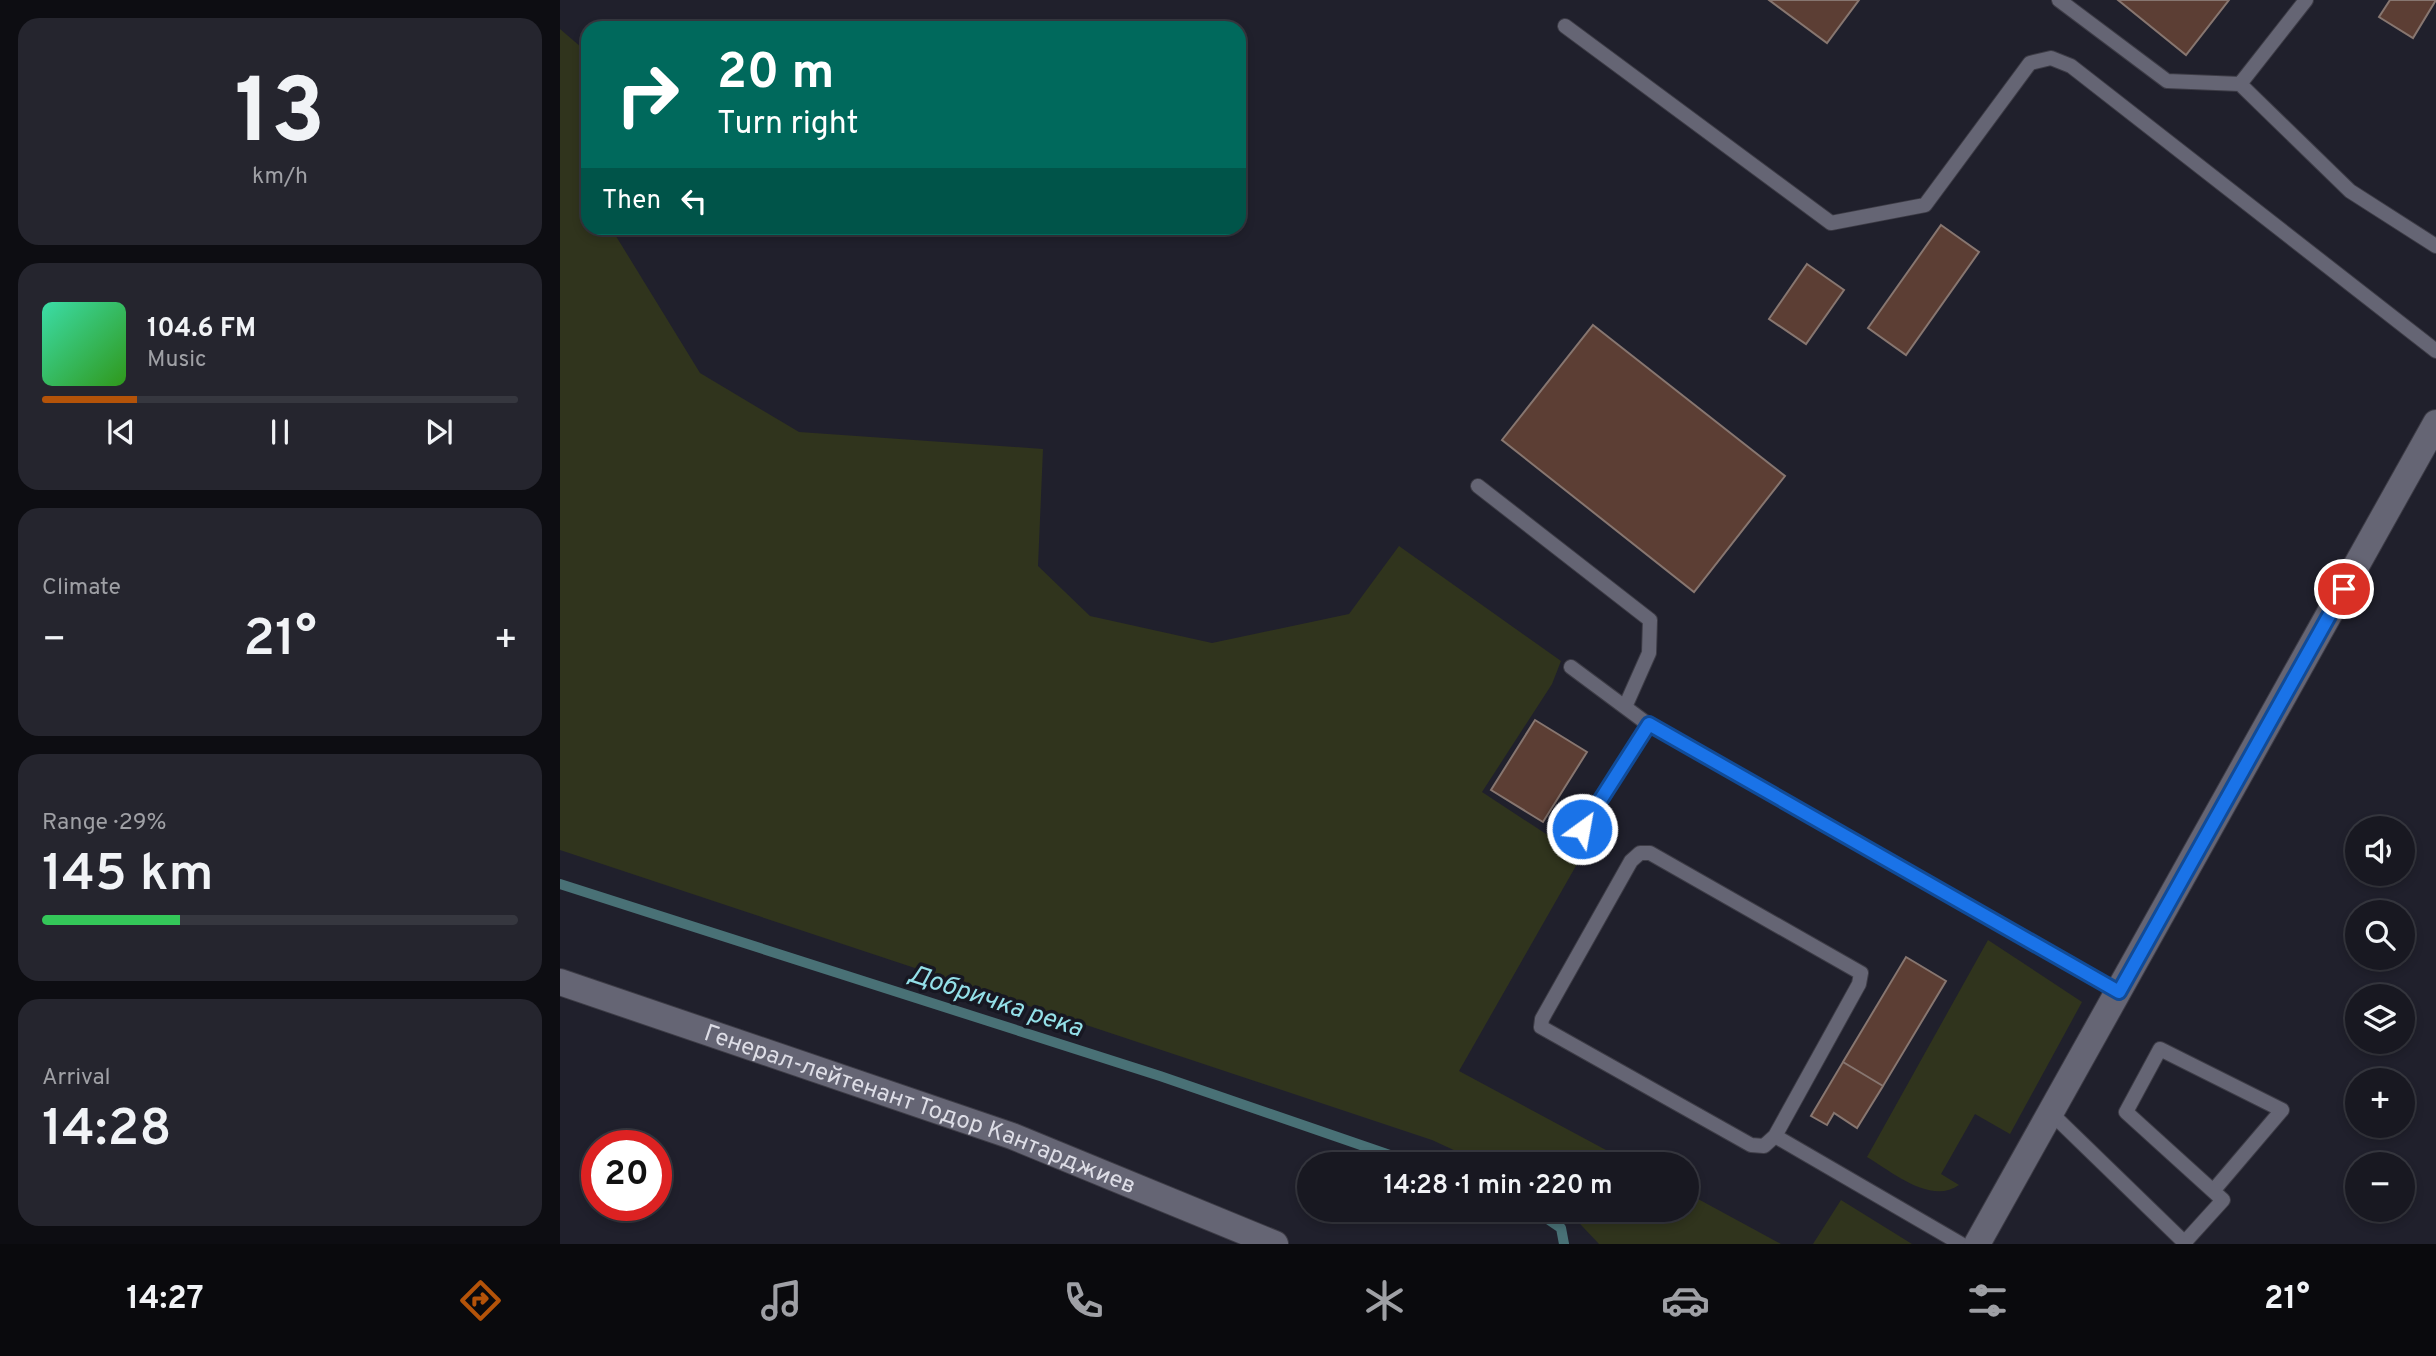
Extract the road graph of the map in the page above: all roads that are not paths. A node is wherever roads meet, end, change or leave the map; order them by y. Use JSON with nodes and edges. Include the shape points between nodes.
{"nodes":[{"id":1,"x":2059,"y":0,"type":"edge"},
{"id":2,"x":2306,"y":0,"type":"edge"},
{"id":3,"x":1565,"y":26,"type":"dead end"},
{"id":4,"x":2240,"y":84,"type":"junction"},
{"id":5,"x":2436,"y":246,"type":"edge"},
{"id":6,"x":2436,"y":351,"type":"edge"},
{"id":7,"x":2436,"y":424,"type":"edge"},
{"id":8,"x":1478,"y":486,"type":"dead end"},
{"id":9,"x":1571,"y":667,"type":"dead end"},
{"id":10,"x":1625,"y":708,"type":"junction"},
{"id":11,"x":1649,"y":724,"type":"junction"},
{"id":12,"x":1582,"y":829,"type":"dead end"},
{"id":13,"x":560,"y":982,"type":"edge"},
{"id":14,"x":2119,"y":992,"type":"junction"},
{"id":15,"x":2051,"y":1113,"type":"junction"},
{"id":16,"x":1775,"y":1136,"type":"junction"},
{"id":17,"x":2213,"y":1191,"type":"junction"},
{"id":18,"x":2185,"y":1243,"type":"edge"},
{"id":19,"x":1275,"y":1244,"type":"edge"},
{"id":20,"x":1961,"y":1244,"type":"edge"},
{"id":21,"x":1977,"y":1244,"type":"edge"}],
"edges":[{"from":1,"to":4,"type":"lane","via":[[2166,81]]},
{"from":2,"to":4,"type":"lane"},
{"from":3,"to":6,"type":"lane","via":[[1831,223],[1925,205],[2030,63],[2051,58],[2071,66]]},
{"from":4,"to":5,"type":"lane","via":[[2350,191]]},
{"from":7,"to":14,"type":"street"},
{"from":8,"to":10,"type":"lane","via":[[1650,620],[1649,653]]},
{"from":9,"to":10,"type":"lane"},
{"from":10,"to":11,"type":"lane"},
{"from":11,"to":12,"type":"lane"},
{"from":11,"to":14,"type":"lane"},
{"from":13,"to":19,"type":"street","name":"Генерал-лейтенант Тодор Кантарджиев","via":[[1012,1136]]},
{"from":14,"to":15,"type":"street"},
{"from":15,"to":18,"type":"lane"},
{"from":15,"to":21,"type":"street"},
{"from":16,"to":16,"type":"lane","via":[[1861,973],[1650,853],[1640,853],[1631,861],[1541,1027],[1751,1145],[1764,1146]]},
{"from":16,"to":20,"type":"lane"},
{"from":17,"to":17,"type":"lane","via":[[2282,1110],[2160,1049],[2126,1112]]},
{"from":17,"to":18,"type":"lane","via":[[2223,1200]]}]}
